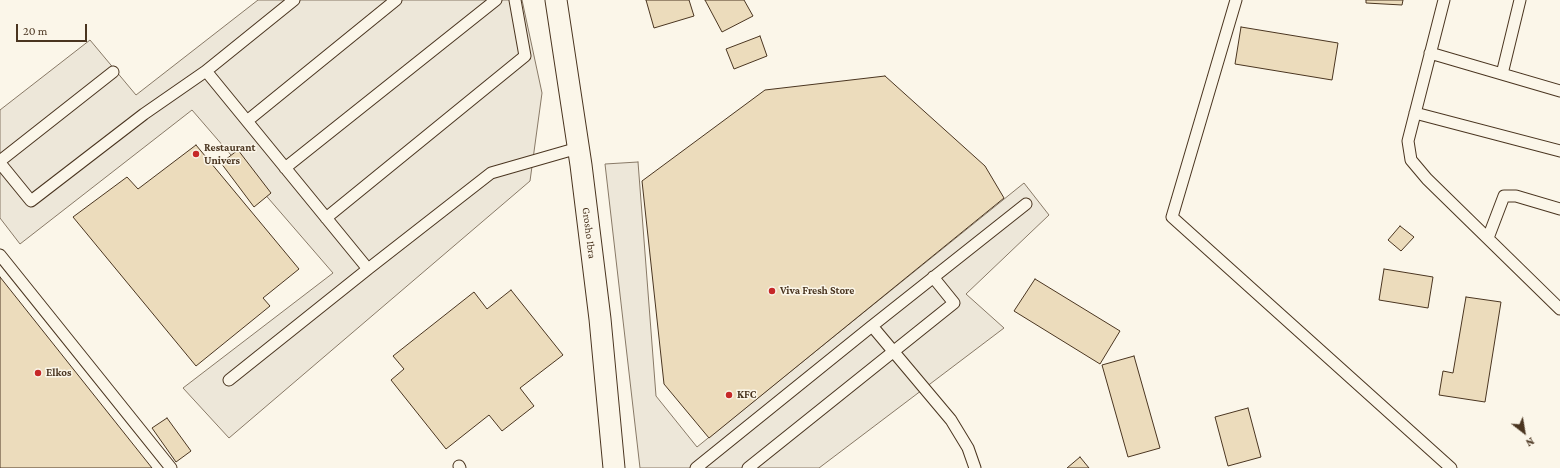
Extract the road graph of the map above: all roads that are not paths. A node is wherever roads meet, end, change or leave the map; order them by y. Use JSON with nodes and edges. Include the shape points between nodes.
{"nodes":[{"id":1,"x":294,"y":0,"type":"edge"},
{"id":2,"x":396,"y":0,"type":"edge"},
{"id":3,"x":496,"y":0,"type":"edge"},
{"id":4,"x":515,"y":0,"type":"edge"},
{"id":5,"x":556,"y":0,"type":"edge"},
{"id":6,"x":1236,"y":0,"type":"edge"},
{"id":7,"x":1444,"y":0,"type":"edge"},
{"id":8,"x":1520,"y":0,"type":"edge"},
{"id":9,"x":1430,"y":53,"type":"junction"},
{"id":10,"x":206,"y":71,"type":"junction"},
{"id":11,"x":113,"y":72,"type":"dead end"},
{"id":12,"x":1502,"y":74,"type":"junction"},
{"id":13,"x":1560,"y":91,"type":"edge"},
{"id":14,"x":1415,"y":113,"type":"junction"},
{"id":15,"x":247,"y":121,"type":"junction"},
{"id":16,"x":578,"y":148,"type":"junction"},
{"id":17,"x":1560,"y":151,"type":"edge"},
{"id":18,"x":0,"y":162,"type":"edge"},
{"id":19,"x":285,"y":168,"type":"junction"},
{"id":20,"x":1026,"y":204,"type":"dead end"},
{"id":21,"x":1560,"y":209,"type":"edge"},
{"id":22,"x":326,"y":218,"type":"junction"},
{"id":23,"x":1488,"y":238,"type":"junction"},
{"id":24,"x":0,"y":255,"type":"edge"},
{"id":25,"x":368,"y":269,"type":"junction"},
{"id":26,"x":933,"y":277,"type":"junction"},
{"id":27,"x":1560,"y":307,"type":"edge"},
{"id":28,"x":872,"y":326,"type":"junction"},
{"id":29,"x":893,"y":351,"type":"junction"},
{"id":30,"x":229,"y":380,"type":"dead end"},
{"id":31,"x":171,"y":468,"type":"edge"},
{"id":32,"x":614,"y":468,"type":"edge"},
{"id":33,"x":696,"y":468,"type":"edge"},
{"id":34,"x":748,"y":468,"type":"edge"},
{"id":35,"x":975,"y":468,"type":"edge"},
{"id":36,"x":1451,"y":468,"type":"edge"}],
"edges":[{"from":1,"to":10,"type":"lane"},
{"from":2,"to":15,"type":"lane"},
{"from":3,"to":19,"type":"lane"},
{"from":4,"to":22,"type":"lane","via":[[525,56]]},
{"from":5,"to":16,"type":"street","name":"Grosho Ibra"},
{"from":6,"to":36,"type":"lane","via":[[1172,217]]},
{"from":7,"to":9,"type":"lane"},
{"from":8,"to":12,"type":"lane"},
{"from":9,"to":12,"type":"lane"},
{"from":9,"to":14,"type":"lane"},
{"from":10,"to":15,"type":"lane"},
{"from":10,"to":18,"type":"lane","via":[[144,114],[31,201]]},
{"from":11,"to":18,"type":"lane"},
{"from":12,"to":13,"type":"lane"},
{"from":14,"to":17,"type":"lane"},
{"from":14,"to":23,"type":"lane","via":[[1408,141],[1411,160]]},
{"from":15,"to":19,"type":"lane"},
{"from":16,"to":25,"type":"lane","via":[[491,174]]},
{"from":16,"to":32,"type":"street","name":"Grosho Ibra","via":[[600,319]]},
{"from":19,"to":22,"type":"lane"},
{"from":20,"to":26,"type":"lane"},
{"from":21,"to":23,"type":"lane","via":[[1516,196],[1504,196]]},
{"from":22,"to":25,"type":"lane"},
{"from":23,"to":27,"type":"lane"},
{"from":24,"to":31,"type":"lane"},
{"from":25,"to":30,"type":"lane"},
{"from":26,"to":28,"type":"lane"},
{"from":26,"to":29,"type":"lane","via":[[954,303]]},
{"from":28,"to":29,"type":"lane"},
{"from":28,"to":33,"type":"lane"},
{"from":29,"to":34,"type":"lane"},
{"from":29,"to":35,"type":"lane","via":[[951,420],[968,448]]}]}
